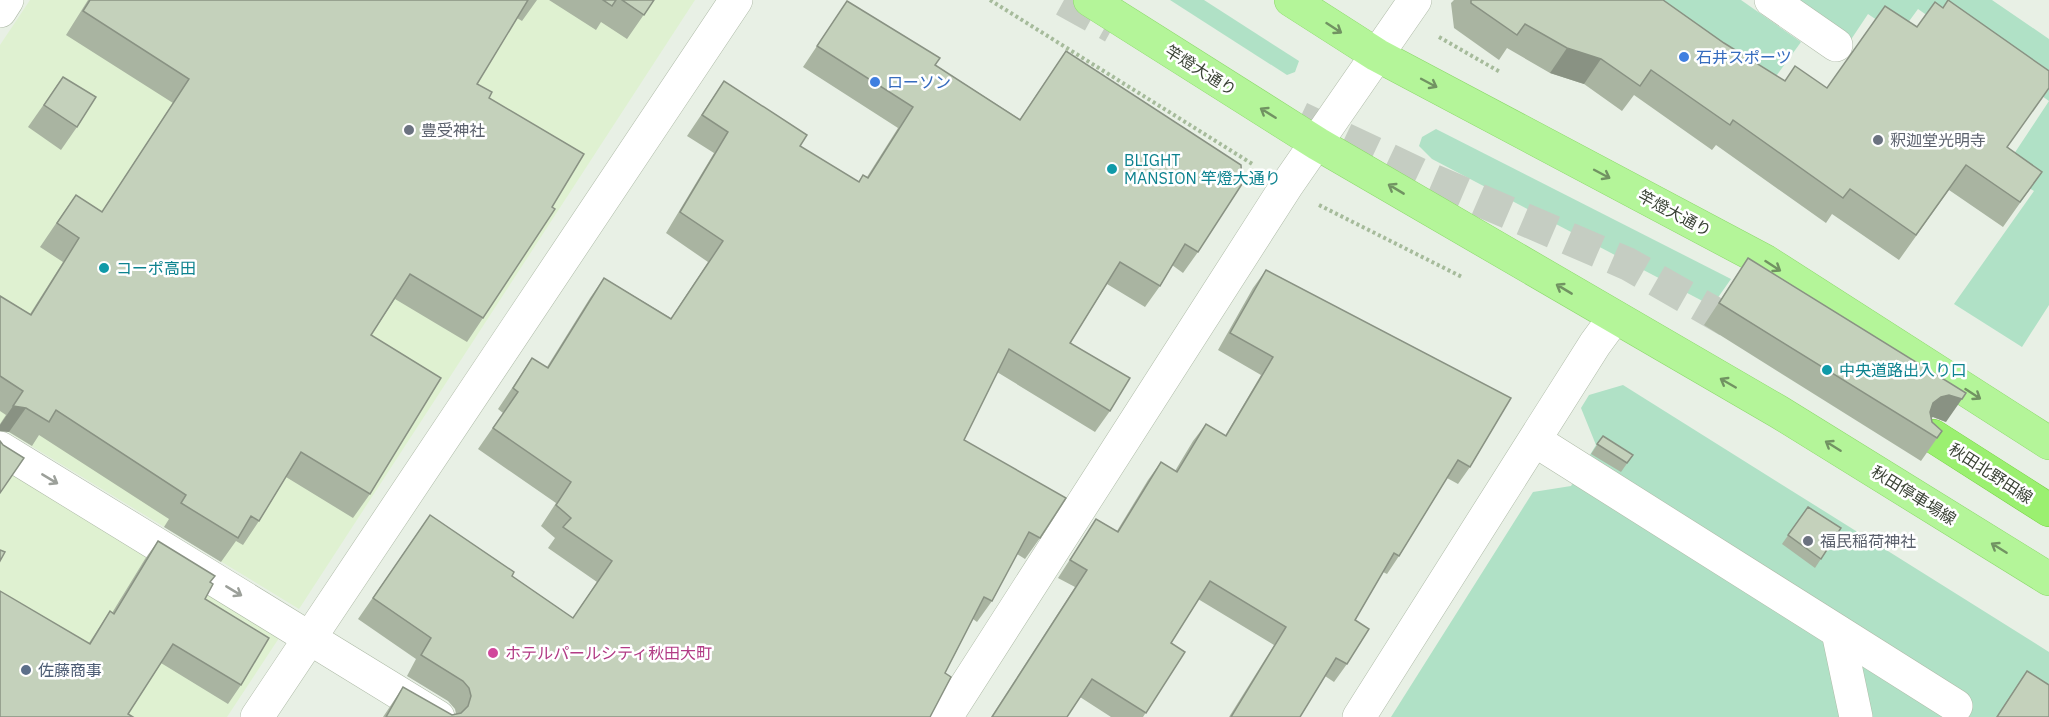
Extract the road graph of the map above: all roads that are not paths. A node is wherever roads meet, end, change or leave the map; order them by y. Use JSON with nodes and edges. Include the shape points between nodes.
{"nodes":[{"id":1,"x":7,"y":0,"type":"edge"},
{"id":2,"x":736,"y":0,"type":"edge"},
{"id":3,"x":1090,"y":0,"type":"tunnel mouth"},
{"id":4,"x":1291,"y":0,"type":"edge"},
{"id":5,"x":1415,"y":0,"type":"edge"},
{"id":6,"x":1771,"y":0,"type":"edge"},
{"id":7,"x":0,"y":11,"type":"edge"},
{"id":8,"x":1836,"y":45,"type":"dead end"},
{"id":9,"x":1377,"y":56,"type":"junction"},
{"id":10,"x":1318,"y":144,"type":"junction"},
{"id":11,"x":1614,"y":318,"type":"junction"},
{"id":12,"x":1779,"y":412,"type":"joint"},
{"id":13,"x":1933,"y":436,"type":"edge"},
{"id":14,"x":1536,"y":441,"type":"junction"},
{"id":15,"x":2049,"y":443,"type":"edge"},
{"id":16,"x":0,"y":448,"type":"edge"},
{"id":17,"x":2049,"y":510,"type":"edge"},
{"id":18,"x":2049,"y":579,"type":"edge"},
{"id":19,"x":1838,"y":632,"type":"junction"},
{"id":20,"x":310,"y":637,"type":"junction"},
{"id":21,"x":1956,"y":706,"type":"dead end"},
{"id":22,"x":257,"y":717,"type":"edge"},
{"id":23,"x":438,"y":717,"type":"edge"},
{"id":24,"x":946,"y":717,"type":"edge"},
{"id":25,"x":1359,"y":717,"type":"edge"},
{"id":26,"x":1856,"y":717,"type":"edge"}],
"edges":[{"from":1,"to":7,"type":"street"},
{"from":2,"to":20,"type":"street"},
{"from":10,"to":3,"type":"main road","name":"竿燈大通り","one_way":true},
{"from":4,"to":9,"type":"main road","name":"竿燈大通り","one_way":true},
{"from":5,"to":9,"type":"street"},
{"from":6,"to":8,"type":"street"},
{"from":9,"to":10,"type":"street"},
{"from":9,"to":15,"type":"main road","name":"竿燈大通り","one_way":true,"via":[[1765,261]]},
{"from":11,"to":10,"type":"main road","name":"竿燈大通り","one_way":true},
{"from":10,"to":24,"type":"street","via":[[1287,185]]},
{"from":12,"to":11,"type":"main road","name":"竿燈大通り","one_way":true},
{"from":11,"to":14,"type":"street"},
{"from":18,"to":12,"type":"main road","name":"秋田停車場線","one_way":true},
{"from":13,"to":17,"type":"highway","name":"秋田北野田線"},
{"from":14,"to":19,"type":"street"},
{"from":14,"to":25,"type":"street"},
{"from":16,"to":20,"type":"street","one_way":true},
{"from":19,"to":21,"type":"street"},
{"from":19,"to":26,"type":"street"},
{"from":20,"to":22,"type":"street"},
{"from":20,"to":23,"type":"street"}]}
